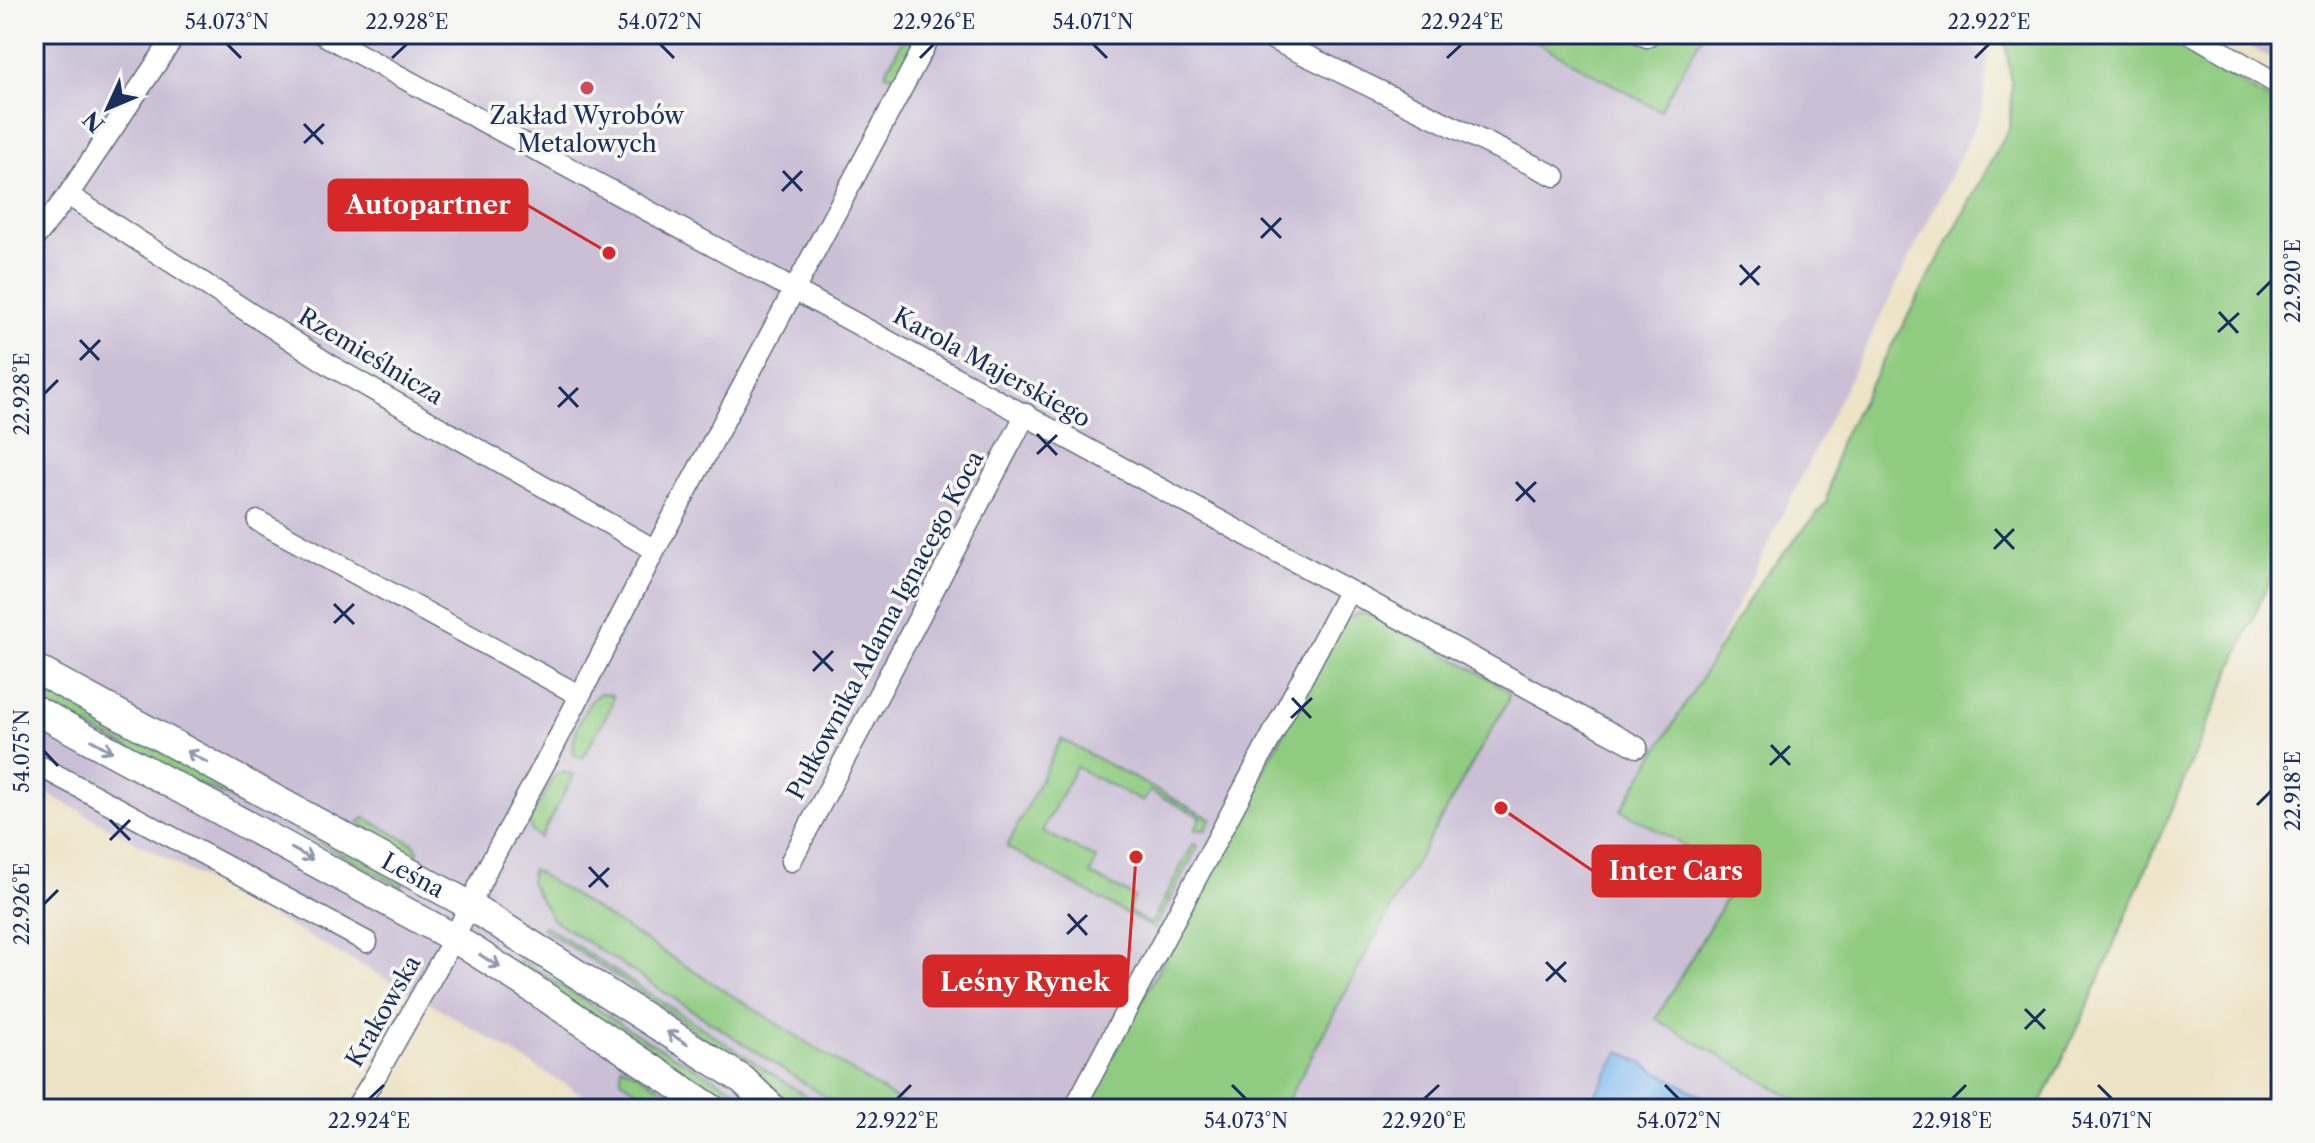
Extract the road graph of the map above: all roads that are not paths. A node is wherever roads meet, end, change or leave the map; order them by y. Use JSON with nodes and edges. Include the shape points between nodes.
{"nodes":[{"id":1,"x":176,"y":34,"type":"edge"},
{"id":2,"x":322,"y":34,"type":"edge"},
{"id":3,"x":931,"y":34,"type":"edge"},
{"id":4,"x":1262,"y":34,"type":"edge"},
{"id":5,"x":1641,"y":34,"type":"edge"},
{"id":6,"x":1649,"y":34,"type":"edge"},
{"id":7,"x":2192,"y":34,"type":"edge"},
{"id":8,"x":2281,"y":86,"type":"edge"},
{"id":9,"x":1555,"y":176,"type":"dead end"},
{"id":10,"x":68,"y":195,"type":"junction"},
{"id":11,"x":34,"y":239,"type":"edge"},
{"id":12,"x":796,"y":289,"type":"junction"},
{"id":13,"x":1026,"y":414,"type":"junction"},
{"id":14,"x":258,"y":521,"type":"dead end"},
{"id":15,"x":655,"y":550,"type":"junction"},
{"id":16,"x":1348,"y":592,"type":"junction"},
{"id":17,"x":34,"y":668,"type":"edge"},
{"id":18,"x":579,"y":695,"type":"junction"},
{"id":19,"x":34,"y":709,"type":"edge"},
{"id":20,"x":1637,"y":747,"type":"dead end"},
{"id":21,"x":34,"y":763,"type":"edge"},
{"id":22,"x":791,"y":861,"type":"dead end"},
{"id":23,"x":469,"y":905,"type":"junction"},
{"id":24,"x":454,"y":938,"type":"junction"},
{"id":25,"x":367,"y":942,"type":"dead end"},
{"id":26,"x":355,"y":1109,"type":"edge"},
{"id":27,"x":712,"y":1109,"type":"edge"},
{"id":28,"x":773,"y":1109,"type":"edge"},
{"id":29,"x":1074,"y":1109,"type":"edge"}],
"edges":[{"from":1,"to":10,"type":"street"},
{"from":2,"to":12,"type":"street","name":"Karola Majerskiego"},
{"from":3,"to":12,"type":"street","name":"Krakowska"},
{"from":4,"to":9,"type":"street"},
{"from":5,"to":6,"type":"street"},
{"from":7,"to":8,"type":"street"},
{"from":10,"to":11,"type":"street"},
{"from":10,"to":15,"type":"street","name":"Rzemieślnicza","via":[[333,367]]},
{"from":12,"to":13,"type":"street","name":"Karola Majerskiego"},
{"from":12,"to":15,"type":"street","name":"Krakowska"},
{"from":13,"to":16,"type":"street","name":"Karola Majerskiego"},
{"from":13,"to":22,"type":"street","name":"Pułkownika Adama Ignacego Koca"},
{"from":14,"to":18,"type":"street"},
{"from":15,"to":18,"type":"street","name":"Krakowska"},
{"from":16,"to":20,"type":"street","name":"Karola Majerskiego"},
{"from":16,"to":29,"type":"street"},
{"from":23,"to":17,"type":"main road","name":"Leśna","one_way":true},
{"from":18,"to":23,"type":"street","name":"Krakowska"},
{"from":19,"to":24,"type":"main road","name":"Leśna","one_way":true},
{"from":21,"to":25,"type":"street"},
{"from":23,"to":24,"type":"street","name":"Krakowska"},
{"from":28,"to":23,"type":"main road","name":"Leśna","one_way":true,"via":[[743,1080]]},
{"from":24,"to":26,"type":"street","name":"Krakowska"},
{"from":24,"to":27,"type":"main road","name":"Leśna","one_way":true}]}
